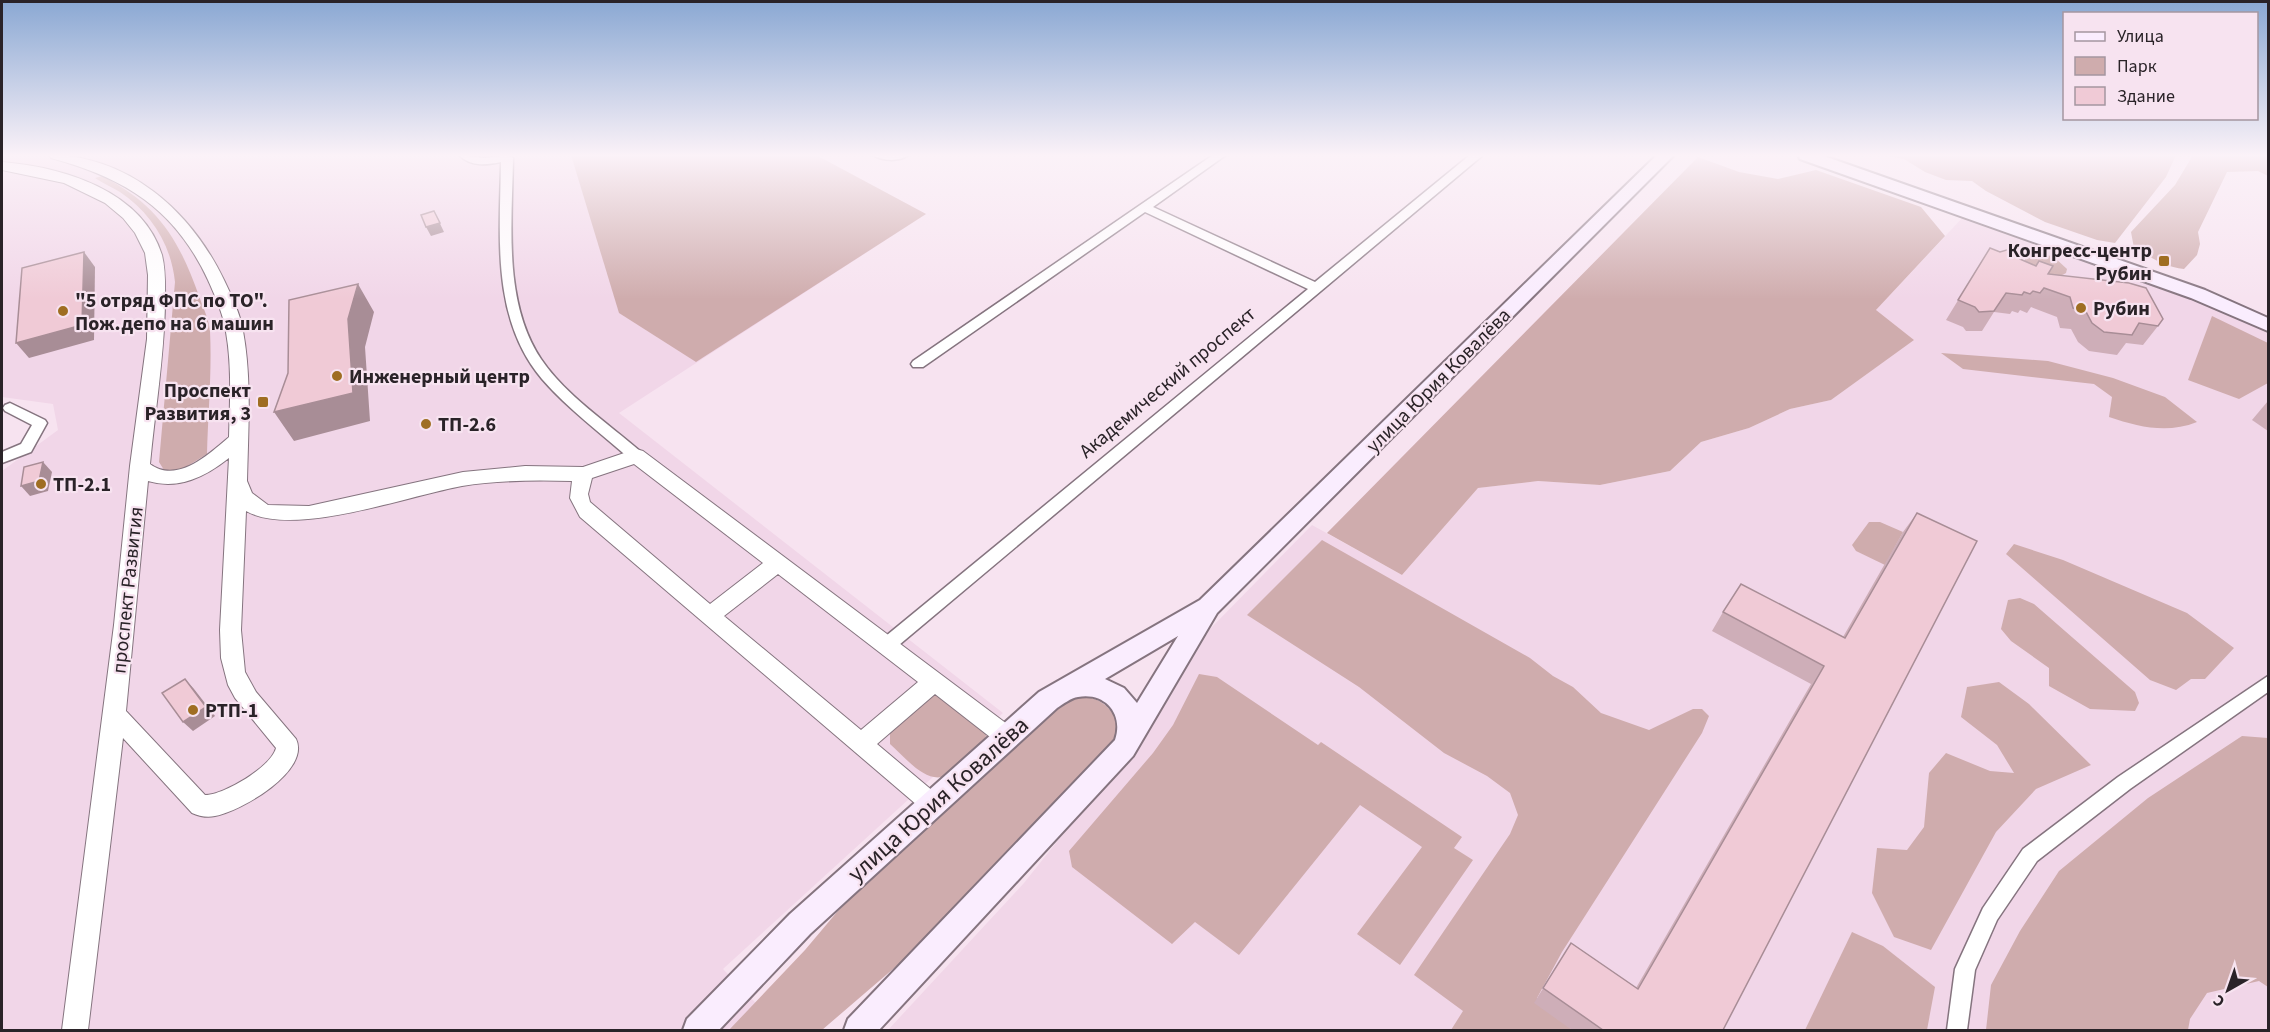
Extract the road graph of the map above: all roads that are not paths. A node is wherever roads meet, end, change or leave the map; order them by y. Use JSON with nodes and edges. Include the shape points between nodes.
{"nodes":[{"id":1,"x":114,"y":203,"type":"edge"},
{"id":2,"x":162,"y":203,"type":"edge"},
{"id":3,"x":507,"y":203,"type":"edge"},
{"id":4,"x":1150,"y":203,"type":"edge"},
{"id":5,"x":1419,"y":203,"type":"edge"},
{"id":6,"x":1617,"y":203,"type":"edge"},
{"id":7,"x":1960,"y":203,"type":"edge"},
{"id":8,"x":1144,"y":207,"type":"junction"},
{"id":9,"x":1317,"y":288,"type":"junction"},
{"id":10,"x":2201,"y":289,"type":"junction"},
{"id":11,"x":2268,"y":313,"type":"edge"},
{"id":12,"x":2268,"y":326,"type":"edge"},
{"id":13,"x":918,"y":364,"type":"dead end"},
{"id":14,"x":10,"y":408,"type":"dead end"},
{"id":15,"x":239,"y":439,"type":"junction"},
{"id":16,"x":636,"y":456,"type":"junction"},
{"id":17,"x":2,"y":458,"type":"edge"},
{"id":18,"x":140,"y":466,"type":"junction"},
{"id":19,"x":584,"y":474,"type":"junction"},
{"id":20,"x":237,"y":481,"type":"junction"},
{"id":21,"x":777,"y":564,"type":"junction"},
{"id":22,"x":1209,"y":606,"type":"junction"},
{"id":23,"x":710,"y":615,"type":"junction"},
{"id":24,"x":887,"y":645,"type":"junction"},
{"id":25,"x":934,"y":681,"type":"junction"},
{"id":26,"x":2268,"y":683,"type":"edge"},
{"id":27,"x":1063,"y":690,"type":"junction"},
{"id":28,"x":115,"y":714,"type":"junction"},
{"id":29,"x":1006,"y":737,"type":"junction"},
{"id":30,"x":861,"y":744,"type":"junction"},
{"id":31,"x":1124,"y":748,"type":"junction"},
{"id":32,"x":932,"y":804,"type":"junction"},
{"id":33,"x":75,"y":1030,"type":"edge"},
{"id":34,"x":698,"y":1030,"type":"edge"},
{"id":35,"x":859,"y":1030,"type":"edge"},
{"id":36,"x":1957,"y":1030,"type":"edge"}],
"edges":[{"from":1,"to":18,"type":"street","name":"проспект Развития","via":[[140,228],[154,255],[157,285],[156,336]]},
{"from":2,"to":15,"type":"street","via":[[188,230],[211,268],[233,322]]},
{"from":3,"to":16,"type":"street","via":[[508,284],[526,345],[550,379]]},
{"from":4,"to":8,"type":"street"},
{"from":5,"to":9,"type":"street","name":"Академический проспект"},
{"from":6,"to":22,"type":"main road","name":"улица Юрия Ковалёва"},
{"from":7,"to":10,"type":"main road"},
{"from":8,"to":9,"type":"street"},
{"from":8,"to":13,"type":"street"},
{"from":9,"to":24,"type":"street","name":"Академический проспект"},
{"from":10,"to":11,"type":"main road"},
{"from":10,"to":12,"type":"main road"},
{"from":14,"to":17,"type":"street","via":[[40,423],[26,448]]},
{"from":15,"to":18,"type":"street","via":[[211,462],[185,476],[149,476]]},
{"from":15,"to":20,"type":"street"},
{"from":16,"to":19,"type":"street"},
{"from":16,"to":21,"type":"street"},
{"from":18,"to":28,"type":"street","name":"проспект Развития"},
{"from":19,"to":20,"type":"street","via":[[525,473],[463,479],[334,508],[286,514],[265,512],[253,506]]},
{"from":19,"to":23,"type":"street","via":[[577,493],[587,512]]},
{"from":20,"to":28,"type":"street","via":[[232,660],[240,687],[288,746],[284,762],[229,800],[200,806]]},
{"from":21,"to":23,"type":"street"},
{"from":21,"to":24,"type":"street"},
{"from":22,"to":27,"type":"main road","name":"улица Юрия Ковалёва"},
{"from":22,"to":31,"type":"main road","name":"улица Юрия Ковалёва"},
{"from":23,"to":30,"type":"street"},
{"from":24,"to":25,"type":"street"},
{"from":25,"to":29,"type":"street"},
{"from":25,"to":30,"type":"street"},
{"from":26,"to":36,"type":"street","via":[[2124,783],[2030,855],[1990,914],[1965,969]]},
{"from":27,"to":29,"type":"main road","name":"улица Юрия Ковалёва"},
{"from":27,"to":31,"type":"main road","via":[[1076,686],[1103,688],[1124,702],[1132,725]]},
{"from":28,"to":33,"type":"street","name":"проспект Развития"},
{"from":29,"to":32,"type":"main road","name":"улица Юрия Ковалёва"},
{"from":30,"to":32,"type":"street"},
{"from":31,"to":35,"type":"main road","name":"улица Юрия Ковалёва"},
{"from":32,"to":34,"type":"main road","name":"улица Юрия Ковалёва","via":[[800,924]]}]}
